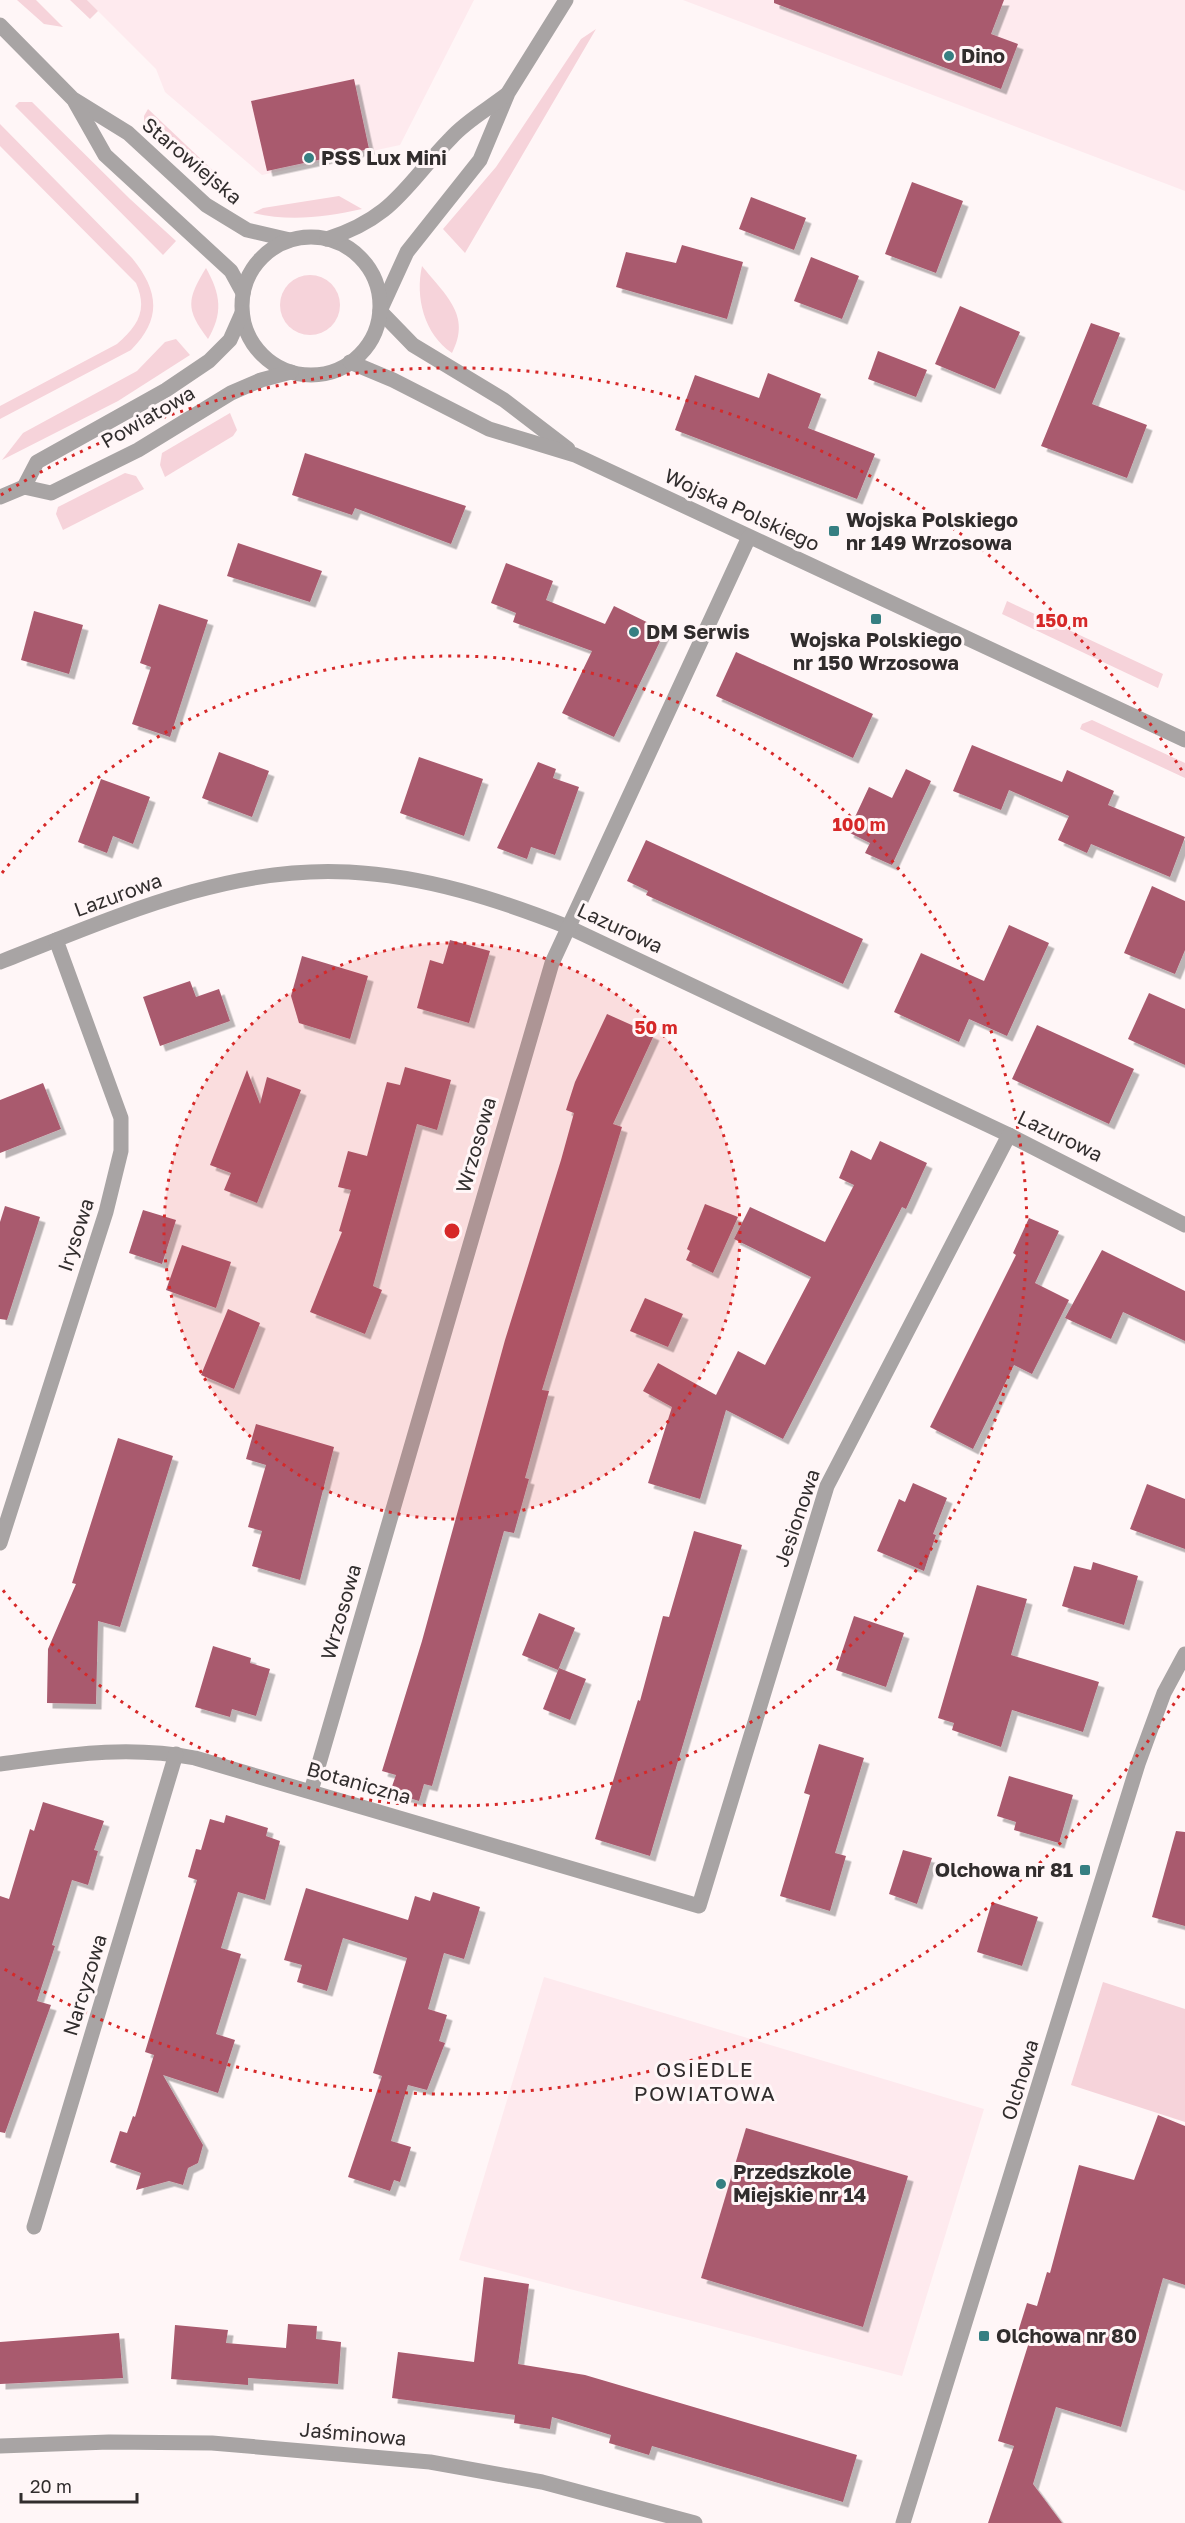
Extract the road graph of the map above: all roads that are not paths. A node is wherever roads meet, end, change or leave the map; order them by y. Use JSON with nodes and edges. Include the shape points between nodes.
{"nodes":[{"id":1,"x":566,"y":0,"type":"edge"},
{"id":2,"x":0,"y":25,"type":"edge"},
{"id":3,"x":508,"y":93,"type":"junction"},
{"id":4,"x":73,"y":99,"type":"junction"},
{"id":5,"x":327,"y":239,"type":"junction"},
{"id":6,"x":290,"y":240,"type":"junction"},
{"id":7,"x":243,"y":293,"type":"junction"},
{"id":8,"x":380,"y":311,"type":"junction"},
{"id":9,"x":242,"y":313,"type":"junction"},
{"id":10,"x":350,"y":363,"type":"junction"},
{"id":11,"x":291,"y":372,"type":"junction"},
{"id":12,"x":575,"y":455,"type":"junction"},
{"id":13,"x":24,"y":487,"type":"junction"},
{"id":14,"x":0,"y":497,"type":"edge"},
{"id":15,"x":749,"y":537,"type":"junction"},
{"id":16,"x":1185,"y":740,"type":"edge"},
{"id":17,"x":567,"y":927,"type":"junction"},
{"id":18,"x":56,"y":940,"type":"junction"},
{"id":19,"x":0,"y":962,"type":"edge"},
{"id":20,"x":1010,"y":1135,"type":"junction"},
{"id":21,"x":1185,"y":1225,"type":"edge"},
{"id":22,"x":0,"y":1543,"type":"edge"},
{"id":23,"x":1185,"y":1654,"type":"edge"},
{"id":24,"x":176,"y":1754,"type":"junction"},
{"id":25,"x":0,"y":1764,"type":"edge"},
{"id":26,"x":310,"y":1791,"type":"junction"},
{"id":27,"x":699,"y":1906,"type":"joint"},
{"id":28,"x":34,"y":2227,"type":"dead end"},
{"id":29,"x":0,"y":2446,"type":"edge"},
{"id":30,"x":695,"y":2523,"type":"edge"},
{"id":31,"x":903,"y":2523,"type":"edge"}],
"edges":[{"from":1,"to":3,"type":"street"},
{"from":2,"to":4,"type":"street","name":"Starowiejska"},
{"from":3,"to":5,"type":"street","via":[[452,136],[386,210]]},
{"from":3,"to":8,"type":"street","via":[[480,160],[406,252]]},
{"from":4,"to":6,"type":"street","name":"Starowiejska","via":[[128,133],[223,217],[247,230]]},
{"from":4,"to":7,"type":"street","name":"Starowiejska","via":[[105,155],[231,271]]},
{"from":5,"to":6,"type":"street"},
{"from":5,"to":8,"type":"street","via":[[360,257],[371,272]]},
{"from":6,"to":7,"type":"street","via":[[259,260]]},
{"from":7,"to":9,"type":"street"},
{"from":8,"to":10,"type":"street","via":[[365,349]]},
{"from":8,"to":12,"type":"street","name":"Wojska Polskiego","via":[[413,345],[504,400]]},
{"from":9,"to":11,"type":"street","via":[[247,333],[258,350]]},
{"from":9,"to":13,"type":"street","name":"Powiatowa","via":[[230,340],[209,361],[166,390],[37,462]]},
{"from":10,"to":11,"type":"street","via":[[312,375]]},
{"from":10,"to":12,"type":"street","name":"Wojska Polskiego","via":[[393,380],[489,429]]},
{"from":11,"to":13,"type":"street","name":"Powiatowa","via":[[231,393],[138,450],[51,493]]},
{"from":12,"to":15,"type":"street","name":"Wojska Polskiego"},
{"from":13,"to":14,"type":"street"},
{"from":15,"to":16,"type":"street","name":"Wojska Polskiego"},
{"from":15,"to":17,"type":"street","name":"Wrzosowa"},
{"from":17,"to":18,"type":"street","name":"Lazurowa","via":[[491,898],[455,889],[394,877],[318,872],[251,879],[200,890]]},
{"from":17,"to":20,"type":"street","name":"Lazurowa"},
{"from":17,"to":26,"type":"street","name":"Wrzosowa","via":[[546,980]]},
{"from":18,"to":19,"type":"street","name":"Lazurowa"},
{"from":18,"to":22,"type":"street","name":"Irysowa","via":[[116,1099],[123,1135],[118,1172],[106,1212]]},
{"from":20,"to":21,"type":"street","name":"Lazurowa"},
{"from":20,"to":27,"type":"street","name":"Jesionowa","via":[[827,1486]]},
{"from":23,"to":31,"type":"street","name":"Olchowa","via":[[1164,1693],[1138,1764]]},
{"from":24,"to":25,"type":"street","name":"Botaniczna","via":[[102,1751]]},
{"from":24,"to":26,"type":"street","name":"Botaniczna"},
{"from":24,"to":28,"type":"street","name":"Narcyzowa"},
{"from":26,"to":27,"type":"street","name":"Botaniczna"},
{"from":29,"to":30,"type":"street","name":"Jaśminowa","via":[[201,2443],[429,2462],[551,2484]]}]}
